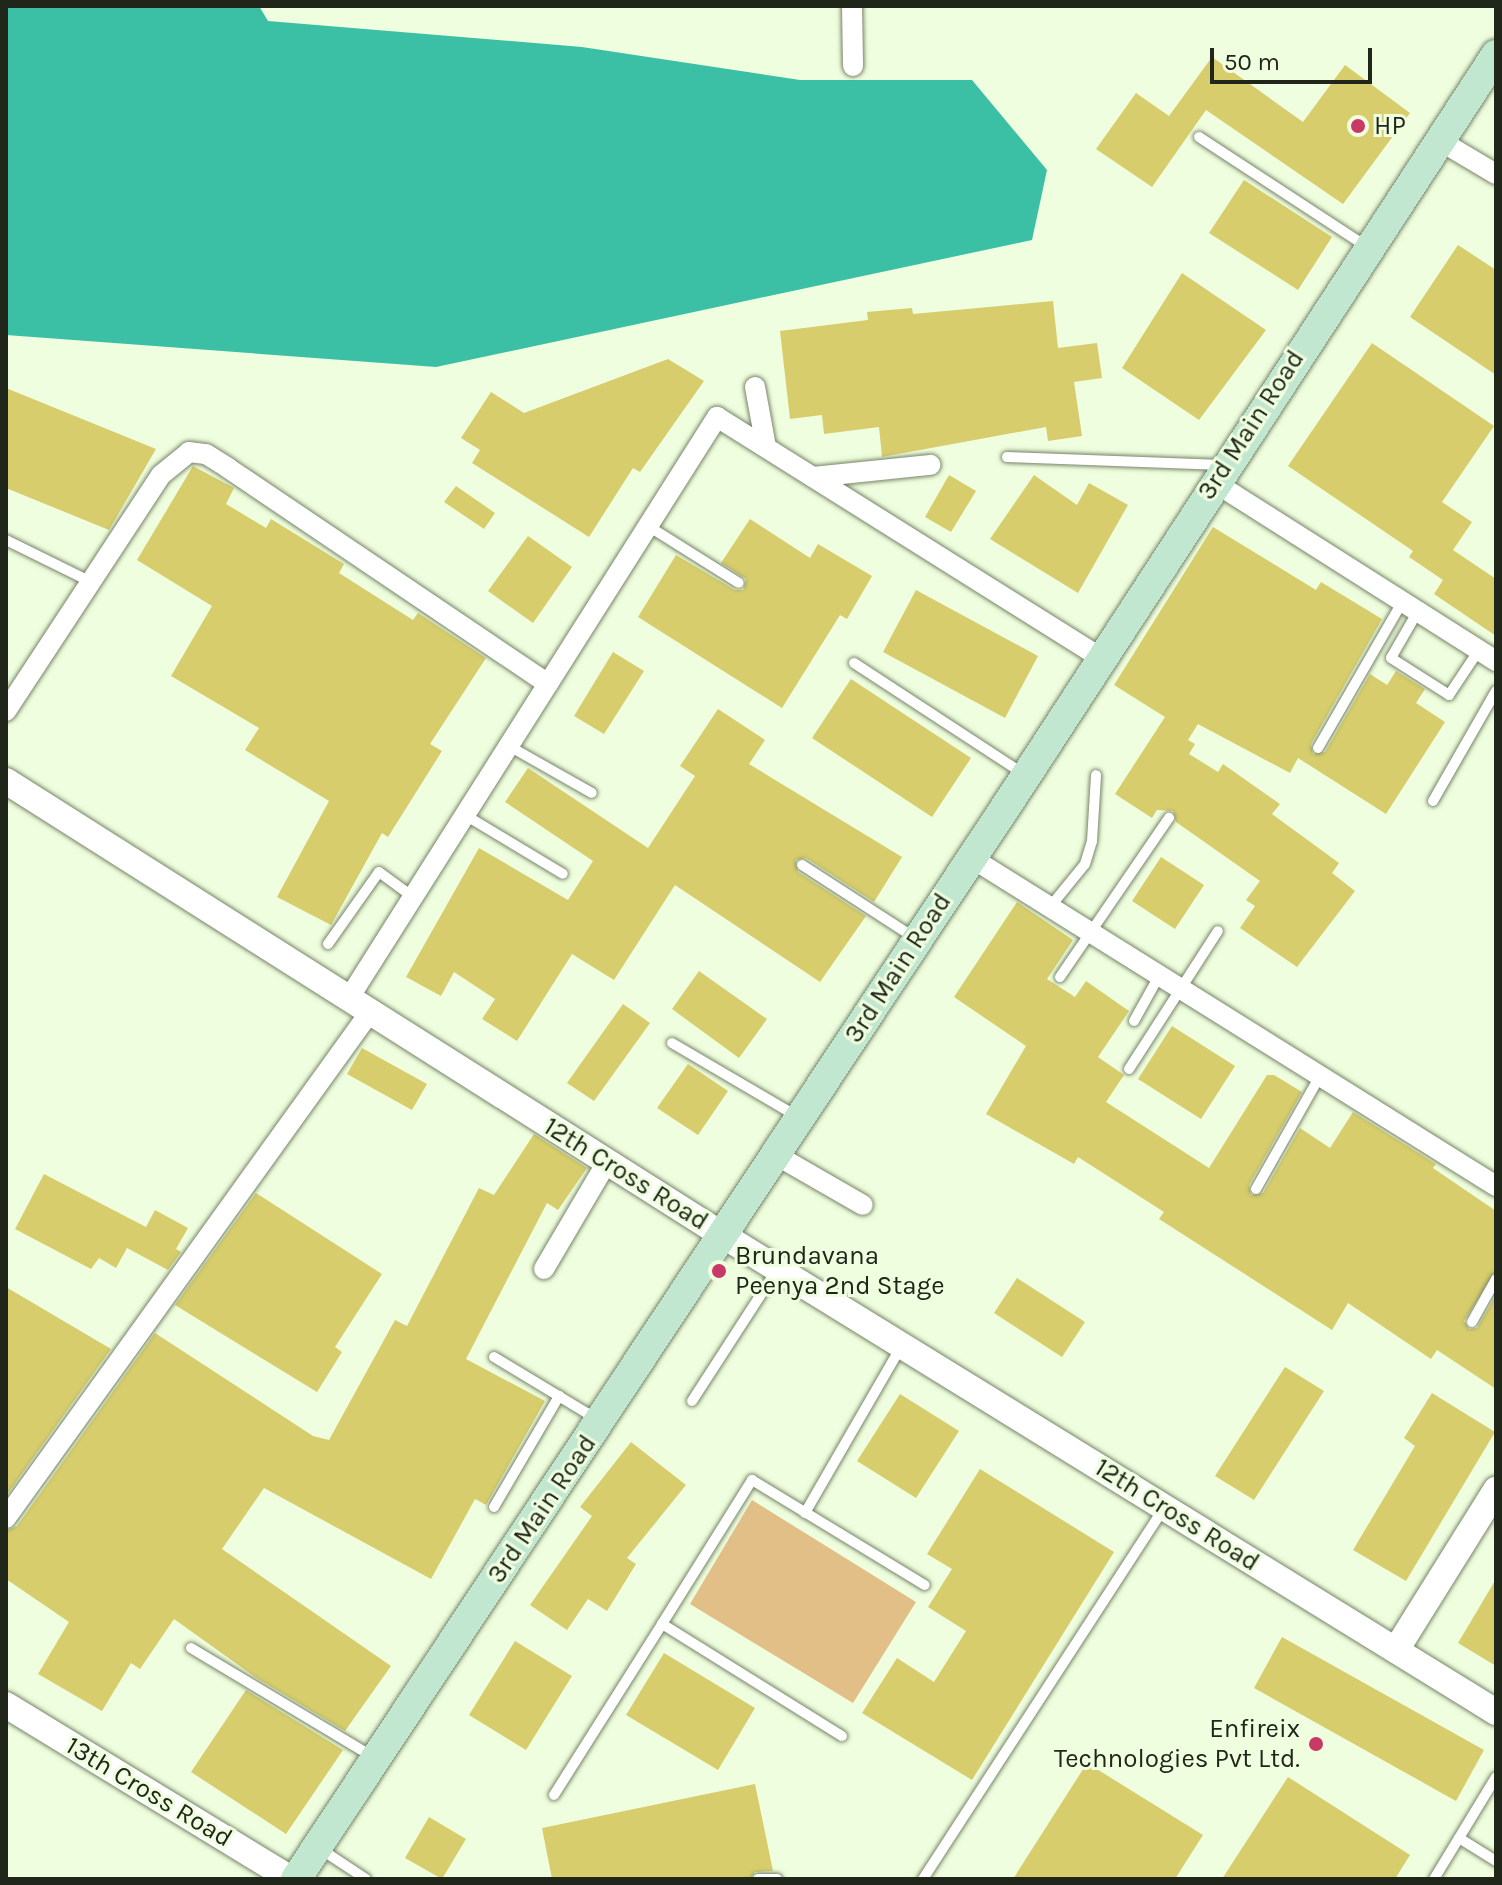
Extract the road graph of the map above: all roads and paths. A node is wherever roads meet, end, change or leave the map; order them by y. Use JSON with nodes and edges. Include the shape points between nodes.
{"nodes":[{"id":1,"x":852,"y":6,"type":"edge"},
{"id":2,"x":1496,"y":55,"type":"edge"},
{"id":3,"x":853,"y":66,"type":"dead end"},
{"id":4,"x":1199,"y":137,"type":"dead end"},
{"id":5,"x":1437,"y":139,"type":"junction"},
{"id":6,"x":1496,"y":174,"type":"edge"},
{"id":7,"x":1367,"y":247,"type":"junction"},
{"id":8,"x":755,"y":387,"type":"dead end"},
{"id":9,"x":766,"y":447,"type":"junction"},
{"id":10,"x":1007,"y":457,"type":"dead end"},
{"id":11,"x":930,"y":465,"type":"dead end"},
{"id":12,"x":1219,"y":473,"type":"junction"},
{"id":13,"x":813,"y":477,"type":"junction"},
{"id":14,"x":648,"y":526,"type":"junction"},
{"id":15,"x":6,"y":540,"type":"edge"},
{"id":16,"x":91,"y":582,"type":"junction"},
{"id":17,"x":739,"y":583,"type":"dead end"},
{"id":18,"x":1410,"y":606,"type":"junction"},
{"id":19,"x":1488,"y":656,"type":"edge"},
{"id":20,"x":1100,"y":657,"type":"junction"},
{"id":21,"x":854,"y":663,"type":"dead end"},
{"id":22,"x":548,"y":684,"type":"junction"},
{"id":23,"x":1496,"y":691,"type":"edge"},
{"id":24,"x":6,"y":711,"type":"edge"},
{"id":25,"x":509,"y":746,"type":"junction"},
{"id":26,"x":1318,"y":748,"type":"dead end"},
{"id":27,"x":1096,"y":775,"type":"dead end"},
{"id":28,"x":1026,"y":776,"type":"junction"},
{"id":29,"x":6,"y":781,"type":"edge"},
{"id":30,"x":592,"y":793,"type":"dead end"},
{"id":31,"x":1433,"y":801,"type":"dead end"},
{"id":32,"x":465,"y":815,"type":"junction"},
{"id":33,"x":1169,"y":818,"type":"dead end"},
{"id":34,"x":970,"y":857,"type":"junction"},
{"id":35,"x":802,"y":865,"type":"dead end"},
{"id":36,"x":563,"y":874,"type":"dead end"},
{"id":37,"x":413,"y":897,"type":"junction"},
{"id":38,"x":1050,"y":907,"type":"junction"},
{"id":39,"x":1218,"y":931,"type":"dead end"},
{"id":40,"x":1092,"y":933,"type":"junction"},
{"id":41,"x":916,"y":939,"type":"junction"},
{"id":42,"x":328,"y":944,"type":"dead end"},
{"id":43,"x":1159,"y":976,"type":"junction"},
{"id":44,"x":1060,"y":977,"type":"dead end"},
{"id":45,"x":1179,"y":988,"type":"junction"},
{"id":46,"x":360,"y":1005,"type":"junction"},
{"id":47,"x":1134,"y":1021,"type":"dead end"},
{"id":48,"x":672,"y":1043,"type":"dead end"},
{"id":49,"x":1129,"y":1069,"type":"dead end"},
{"id":50,"x":1320,"y":1076,"type":"junction"},
{"id":51,"x":800,"y":1118,"type":"junction"},
{"id":52,"x":776,"y":1155,"type":"junction"},
{"id":53,"x":607,"y":1162,"type":"junction"},
{"id":54,"x":1496,"y":1186,"type":"edge"},
{"id":55,"x":1256,"y":1189,"type":"dead end"},
{"id":56,"x":863,"y":1205,"type":"dead end"},
{"id":57,"x":724,"y":1236,"type":"junction"},
{"id":58,"x":544,"y":1269,"type":"dead end"},
{"id":59,"x":777,"y":1269,"type":"junction"},
{"id":60,"x":1496,"y":1279,"type":"edge"},
{"id":61,"x":1472,"y":1322,"type":"dead end"},
{"id":62,"x":902,"y":1345,"type":"junction"},
{"id":63,"x":494,"y":1357,"type":"dead end"},
{"id":64,"x":559,"y":1396,"type":"junction"},
{"id":65,"x":692,"y":1401,"type":"dead end"},
{"id":66,"x":600,"y":1421,"type":"junction"},
{"id":67,"x":1496,"y":1490,"type":"edge"},
{"id":68,"x":494,"y":1507,"type":"dead end"},
{"id":69,"x":1164,"y":1507,"type":"junction"},
{"id":70,"x":805,"y":1513,"type":"junction"},
{"id":71,"x":6,"y":1518,"type":"edge"},
{"id":72,"x":925,"y":1585,"type":"dead end"},
{"id":73,"x":662,"y":1624,"type":"junction"},
{"id":74,"x":191,"y":1648,"type":"dead end"},
{"id":75,"x":1396,"y":1650,"type":"junction"},
{"id":76,"x":6,"y":1705,"type":"edge"},
{"id":77,"x":1496,"y":1712,"type":"edge"},
{"id":78,"x":842,"y":1736,"type":"dead end"},
{"id":79,"x":376,"y":1759,"type":"junction"},
{"id":80,"x":1496,"y":1777,"type":"edge"},
{"id":81,"x":554,"y":1795,"type":"dead end"},
{"id":82,"x":1459,"y":1838,"type":"junction"},
{"id":83,"x":318,"y":1847,"type":"junction"},
{"id":84,"x":1496,"y":1861,"type":"edge"},
{"id":85,"x":294,"y":1879,"type":"edge"},
{"id":86,"x":366,"y":1879,"type":"edge"},
{"id":87,"x":758,"y":1879,"type":"edge"},
{"id":88,"x":777,"y":1879,"type":"edge"},
{"id":89,"x":923,"y":1879,"type":"edge"},
{"id":90,"x":1434,"y":1879,"type":"edge"}],
"edges":[{"from":1,"to":3,"type":"street"},
{"from":2,"to":5,"type":"main road","name":"3rd Main Road"},
{"from":4,"to":7,"type":"lane"},
{"from":5,"to":6,"type":"street"},
{"from":5,"to":7,"type":"main road","name":"3rd Main Road"},
{"from":7,"to":12,"type":"main road","name":"3rd Main Road"},
{"from":8,"to":9,"type":"street"},
{"from":9,"to":13,"type":"street"},
{"from":9,"to":14,"type":"street","via":[[717,417]]},
{"from":10,"to":12,"type":"lane"},
{"from":11,"to":13,"type":"street"},
{"from":12,"to":18,"type":"street"},
{"from":12,"to":20,"type":"main road","name":"3rd Main Road"},
{"from":13,"to":20,"type":"street"},
{"from":14,"to":17,"type":"lane"},
{"from":14,"to":22,"type":"street"},
{"from":15,"to":16,"type":"lane"},
{"from":16,"to":22,"type":"street","via":[[173,460],[189,452],[206,454]]},
{"from":16,"to":24,"type":"street"},
{"from":18,"to":19,"type":"street"},
{"from":18,"to":19,"type":"lane","via":[[1391,658],[1414,673],[1449,695]]},
{"from":18,"to":26,"type":"lane"},
{"from":20,"to":28,"type":"main road","name":"3rd Main Road"},
{"from":21,"to":28,"type":"lane"},
{"from":22,"to":25,"type":"street"},
{"from":23,"to":31,"type":"lane"},
{"from":25,"to":30,"type":"lane"},
{"from":25,"to":32,"type":"street"},
{"from":27,"to":38,"type":"lane","via":[[1092,841],[1085,864]]},
{"from":28,"to":34,"type":"main road","name":"3rd Main Road"},
{"from":29,"to":46,"type":"street","name":"12th Cross Road"},
{"from":32,"to":36,"type":"lane"},
{"from":32,"to":37,"type":"street"},
{"from":33,"to":40,"type":"lane"},
{"from":34,"to":38,"type":"street"},
{"from":34,"to":41,"type":"main road","name":"3rd Main Road"},
{"from":35,"to":41,"type":"lane"},
{"from":37,"to":42,"type":"lane","via":[[379,872]]},
{"from":37,"to":46,"type":"street"},
{"from":38,"to":40,"type":"street"},
{"from":39,"to":45,"type":"lane"},
{"from":40,"to":43,"type":"street"},
{"from":40,"to":44,"type":"lane"},
{"from":41,"to":51,"type":"main road","name":"3rd Main Road"},
{"from":43,"to":45,"type":"street"},
{"from":43,"to":47,"type":"lane"},
{"from":45,"to":49,"type":"lane"},
{"from":45,"to":50,"type":"street"},
{"from":46,"to":53,"type":"street","name":"12th Cross Road"},
{"from":46,"to":71,"type":"street"},
{"from":48,"to":51,"type":"lane"},
{"from":50,"to":54,"type":"street"},
{"from":50,"to":55,"type":"lane"},
{"from":51,"to":52,"type":"main road","name":"3rd Main Road"},
{"from":52,"to":56,"type":"street"},
{"from":52,"to":57,"type":"main road","name":"3rd Main Road"},
{"from":53,"to":57,"type":"street","name":"12th Cross Road"},
{"from":53,"to":58,"type":"street"},
{"from":57,"to":59,"type":"street","name":"12th Cross Road"},
{"from":57,"to":66,"type":"main road","name":"3rd Main Road"},
{"from":59,"to":62,"type":"street","name":"12th Cross Road"},
{"from":59,"to":65,"type":"lane"},
{"from":60,"to":61,"type":"lane"},
{"from":62,"to":69,"type":"street","name":"12th Cross Road"},
{"from":62,"to":70,"type":"lane"},
{"from":63,"to":64,"type":"lane"},
{"from":64,"to":66,"type":"lane"},
{"from":64,"to":68,"type":"lane"},
{"from":66,"to":79,"type":"main road","name":"3rd Main Road"},
{"from":67,"to":75,"type":"street"},
{"from":69,"to":75,"type":"street","name":"12th Cross Road"},
{"from":69,"to":89,"type":"lane"},
{"from":70,"to":72,"type":"lane"},
{"from":70,"to":73,"type":"lane","via":[[752,1480]]},
{"from":73,"to":78,"type":"lane"},
{"from":73,"to":81,"type":"lane"},
{"from":74,"to":79,"type":"lane"},
{"from":75,"to":77,"type":"street","name":"12th Cross Road"},
{"from":76,"to":85,"type":"street","name":"13th Cross Road"},
{"from":79,"to":83,"type":"main road","name":"3rd Main Road"},
{"from":80,"to":82,"type":"lane"},
{"from":82,"to":84,"type":"lane"},
{"from":82,"to":90,"type":"lane"},
{"from":83,"to":85,"type":"main road","name":"3rd Main Road"},
{"from":83,"to":86,"type":"lane"},
{"from":87,"to":88,"type":"lane"}]}
